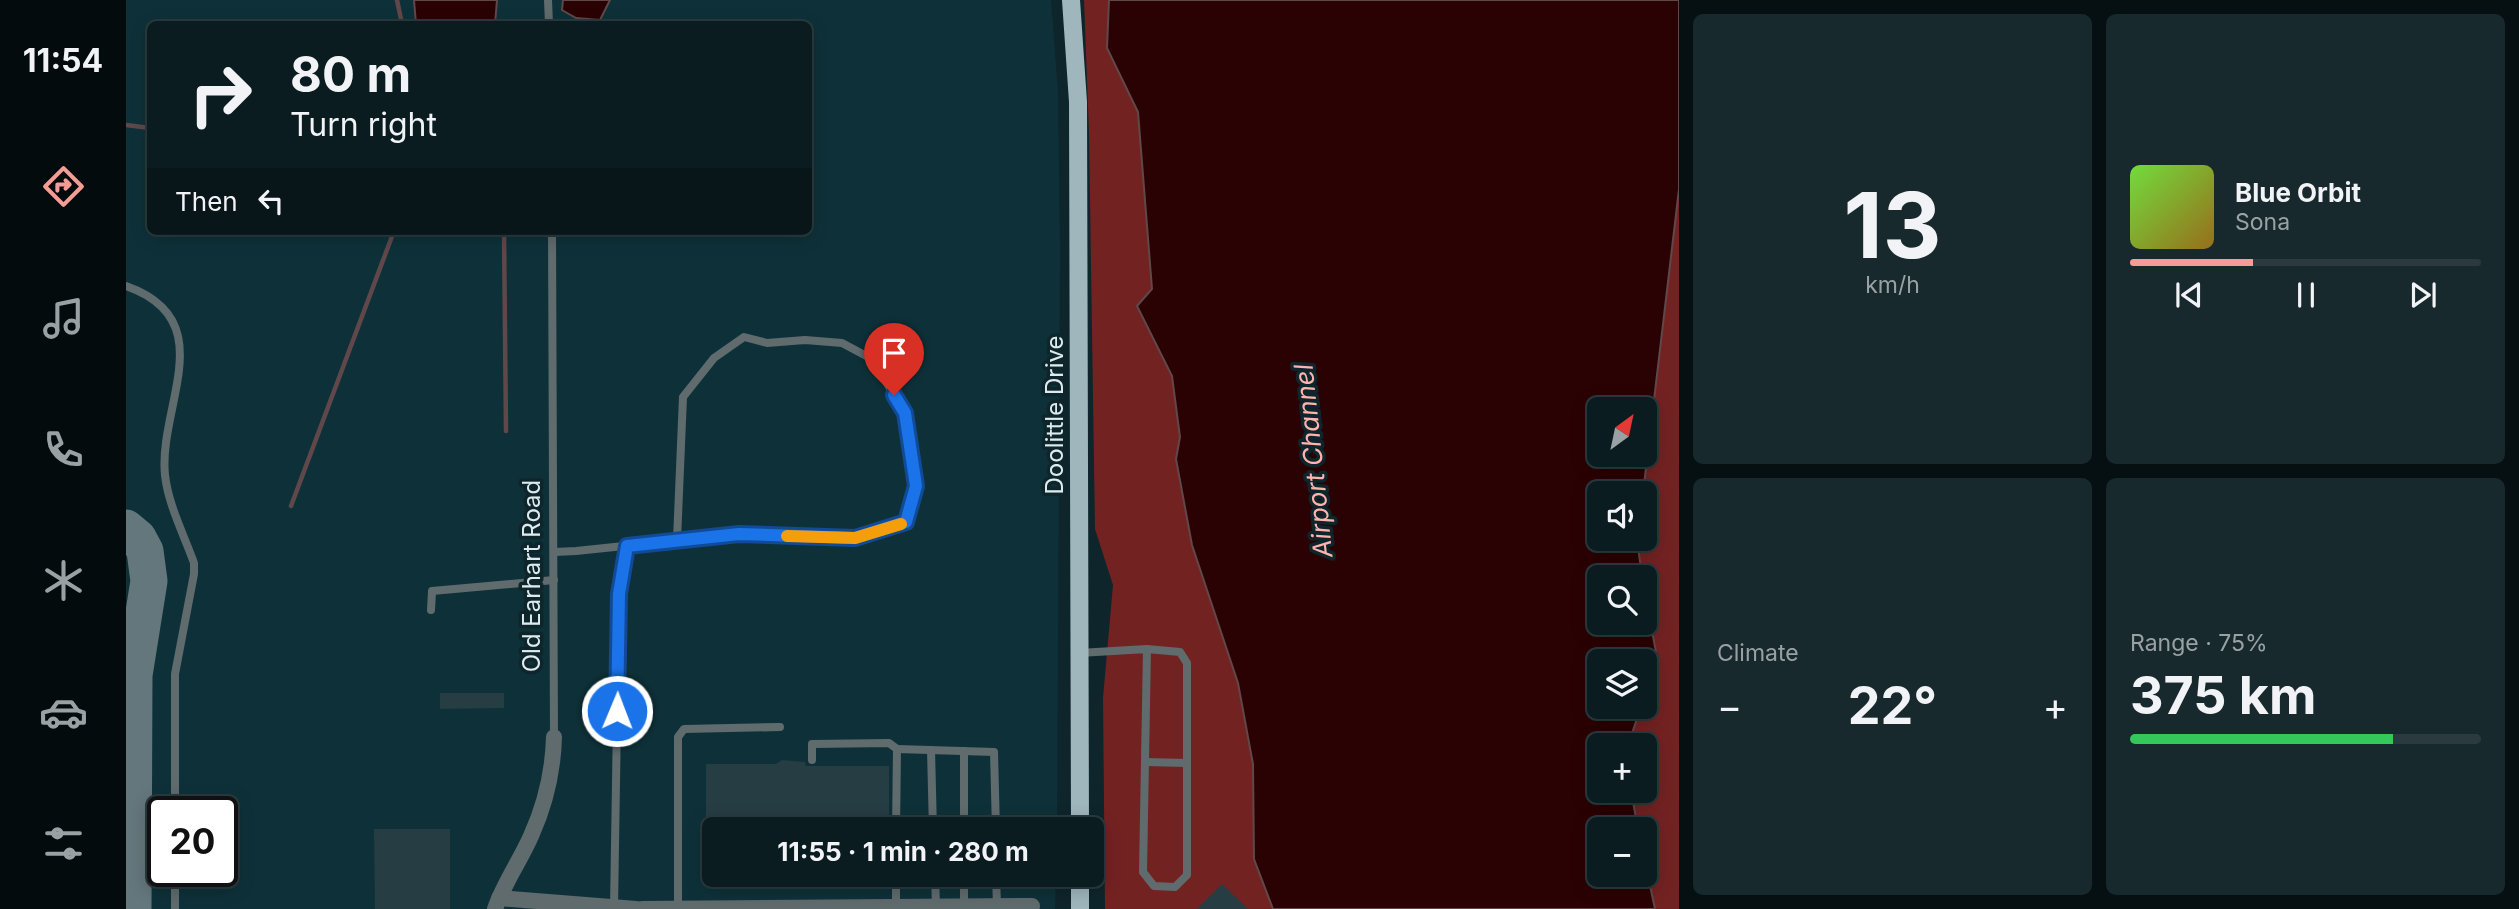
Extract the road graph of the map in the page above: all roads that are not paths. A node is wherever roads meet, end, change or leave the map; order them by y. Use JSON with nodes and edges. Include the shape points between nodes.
{"nodes":[{"id":1,"x":548,"y":0,"type":"edge"},
{"id":2,"x":1071,"y":0,"type":"edge"},
{"id":3,"x":549,"y":21,"type":"edge"},
{"id":4,"x":552,"y":235,"type":"edge"},
{"id":5,"x":126,"y":286,"type":"edge"},
{"id":6,"x":677,"y":540,"type":"junction"},
{"id":7,"x":627,"y":546,"type":"junction"},
{"id":8,"x":555,"y":552,"type":"junction"},
{"id":9,"x":555,"y":580,"type":"junction"},
{"id":10,"x":431,"y":610,"type":"dead end"},
{"id":11,"x":1147,"y":649,"type":"junction"},
{"id":12,"x":1079,"y":653,"type":"junction"},
{"id":13,"x":780,"y":727,"type":"dead end"},
{"id":14,"x":554,"y":737,"type":"joint"},
{"id":15,"x":897,"y":749,"type":"junction"},
{"id":16,"x":931,"y":750,"type":"junction"},
{"id":17,"x":964,"y":751,"type":"junction"},
{"id":18,"x":812,"y":760,"type":"dead end"},
{"id":19,"x":1145,"y":762,"type":"junction"},
{"id":20,"x":1187,"y":762,"type":"junction"},
{"id":21,"x":175,"y":796,"type":"edge"},
{"id":22,"x":897,"y":817,"type":"edge"},
{"id":23,"x":933,"y":817,"type":"edge"},
{"id":24,"x":964,"y":817,"type":"edge"},
{"id":25,"x":996,"y":817,"type":"edge"},
{"id":26,"x":1080,"y":817,"type":"edge"},
{"id":27,"x":175,"y":887,"type":"edge"},
{"id":28,"x":897,"y":887,"type":"edge"},
{"id":29,"x":935,"y":887,"type":"edge"},
{"id":30,"x":964,"y":887,"type":"edge"},
{"id":31,"x":996,"y":887,"type":"edge"},
{"id":32,"x":1080,"y":887,"type":"edge"},
{"id":33,"x":497,"y":903,"type":"edge"},
{"id":34,"x":896,"y":906,"type":"junction"},
{"id":35,"x":936,"y":906,"type":"junction"},
{"id":36,"x":964,"y":906,"type":"junction"},
{"id":37,"x":997,"y":906,"type":"junction"},
{"id":38,"x":1031,"y":906,"type":"dead end"},
{"id":39,"x":614,"y":908,"type":"edge"},
{"id":40,"x":678,"y":908,"type":"edge"},
{"id":41,"x":817,"y":908,"type":"edge"},
{"id":42,"x":175,"y":909,"type":"edge"},
{"id":43,"x":636,"y":909,"type":"edge"},
{"id":44,"x":642,"y":909,"type":"edge"},
{"id":45,"x":1080,"y":909,"type":"edge"}],
"edges":[{"from":1,"to":3,"type":"lane"},
{"from":2,"to":12,"type":"main road","name":"Doolittle Drive","via":[[1078,116]]},
{"from":4,"to":8,"type":"lane","name":"Old Earhart Road"},
{"from":5,"to":21,"type":"lane","via":[[165,307],[178,333],[181,359],[164,450],[165,476],[194,574],[175,674]]},
{"from":6,"to":6,"type":"lane","via":[[739,534],[855,538],[906,522],[916,486],[905,413],[872,359],[842,343],[767,343],[744,337],[713,358],[683,397]]},
{"from":6,"to":7,"type":"lane"},
{"from":7,"to":8,"type":"lane"},
{"from":7,"to":39,"type":"lane","via":[[619,594]]},
{"from":8,"to":9,"type":"lane","name":"Old Earhart Road"},
{"from":9,"to":10,"type":"lane","via":[[432,591]]},
{"from":9,"to":14,"type":"lane","name":"Old Earhart Road"},
{"from":11,"to":12,"type":"lane"},
{"from":11,"to":19,"type":"lane"},
{"from":11,"to":20,"type":"lane","via":[[1180,652],[1187,663]]},
{"from":12,"to":26,"type":"main road","name":"Doolittle Drive"},
{"from":13,"to":40,"type":"lane","via":[[684,729],[678,737]]},
{"from":14,"to":33,"type":"street","name":"Old Earhart Road","via":[[548,793]]},
{"from":15,"to":16,"type":"lane"},
{"from":15,"to":18,"type":"lane","via":[[888,743],[812,744]]},
{"from":15,"to":22,"type":"lane"},
{"from":16,"to":17,"type":"lane"},
{"from":16,"to":23,"type":"lane"},
{"from":17,"to":24,"type":"lane"},
{"from":17,"to":25,"type":"lane","via":[[994,752]]},
{"from":19,"to":20,"type":"lane"},
{"from":19,"to":20,"type":"lane","via":[[1143,872],[1154,886],[1175,887],[1186,875]]},
{"from":27,"to":42,"type":"lane"},
{"from":28,"to":34,"type":"lane"},
{"from":29,"to":35,"type":"lane"},
{"from":30,"to":36,"type":"lane"},
{"from":31,"to":37,"type":"lane"},
{"from":32,"to":45,"type":"main road"},
{"from":33,"to":39,"type":"street"},
{"from":34,"to":35,"type":"street"},
{"from":34,"to":41,"type":"street"},
{"from":35,"to":36,"type":"street"},
{"from":36,"to":37,"type":"street"},
{"from":37,"to":38,"type":"street"},
{"from":39,"to":43,"type":"street"},
{"from":40,"to":41,"type":"street"},
{"from":40,"to":44,"type":"street"}]}
